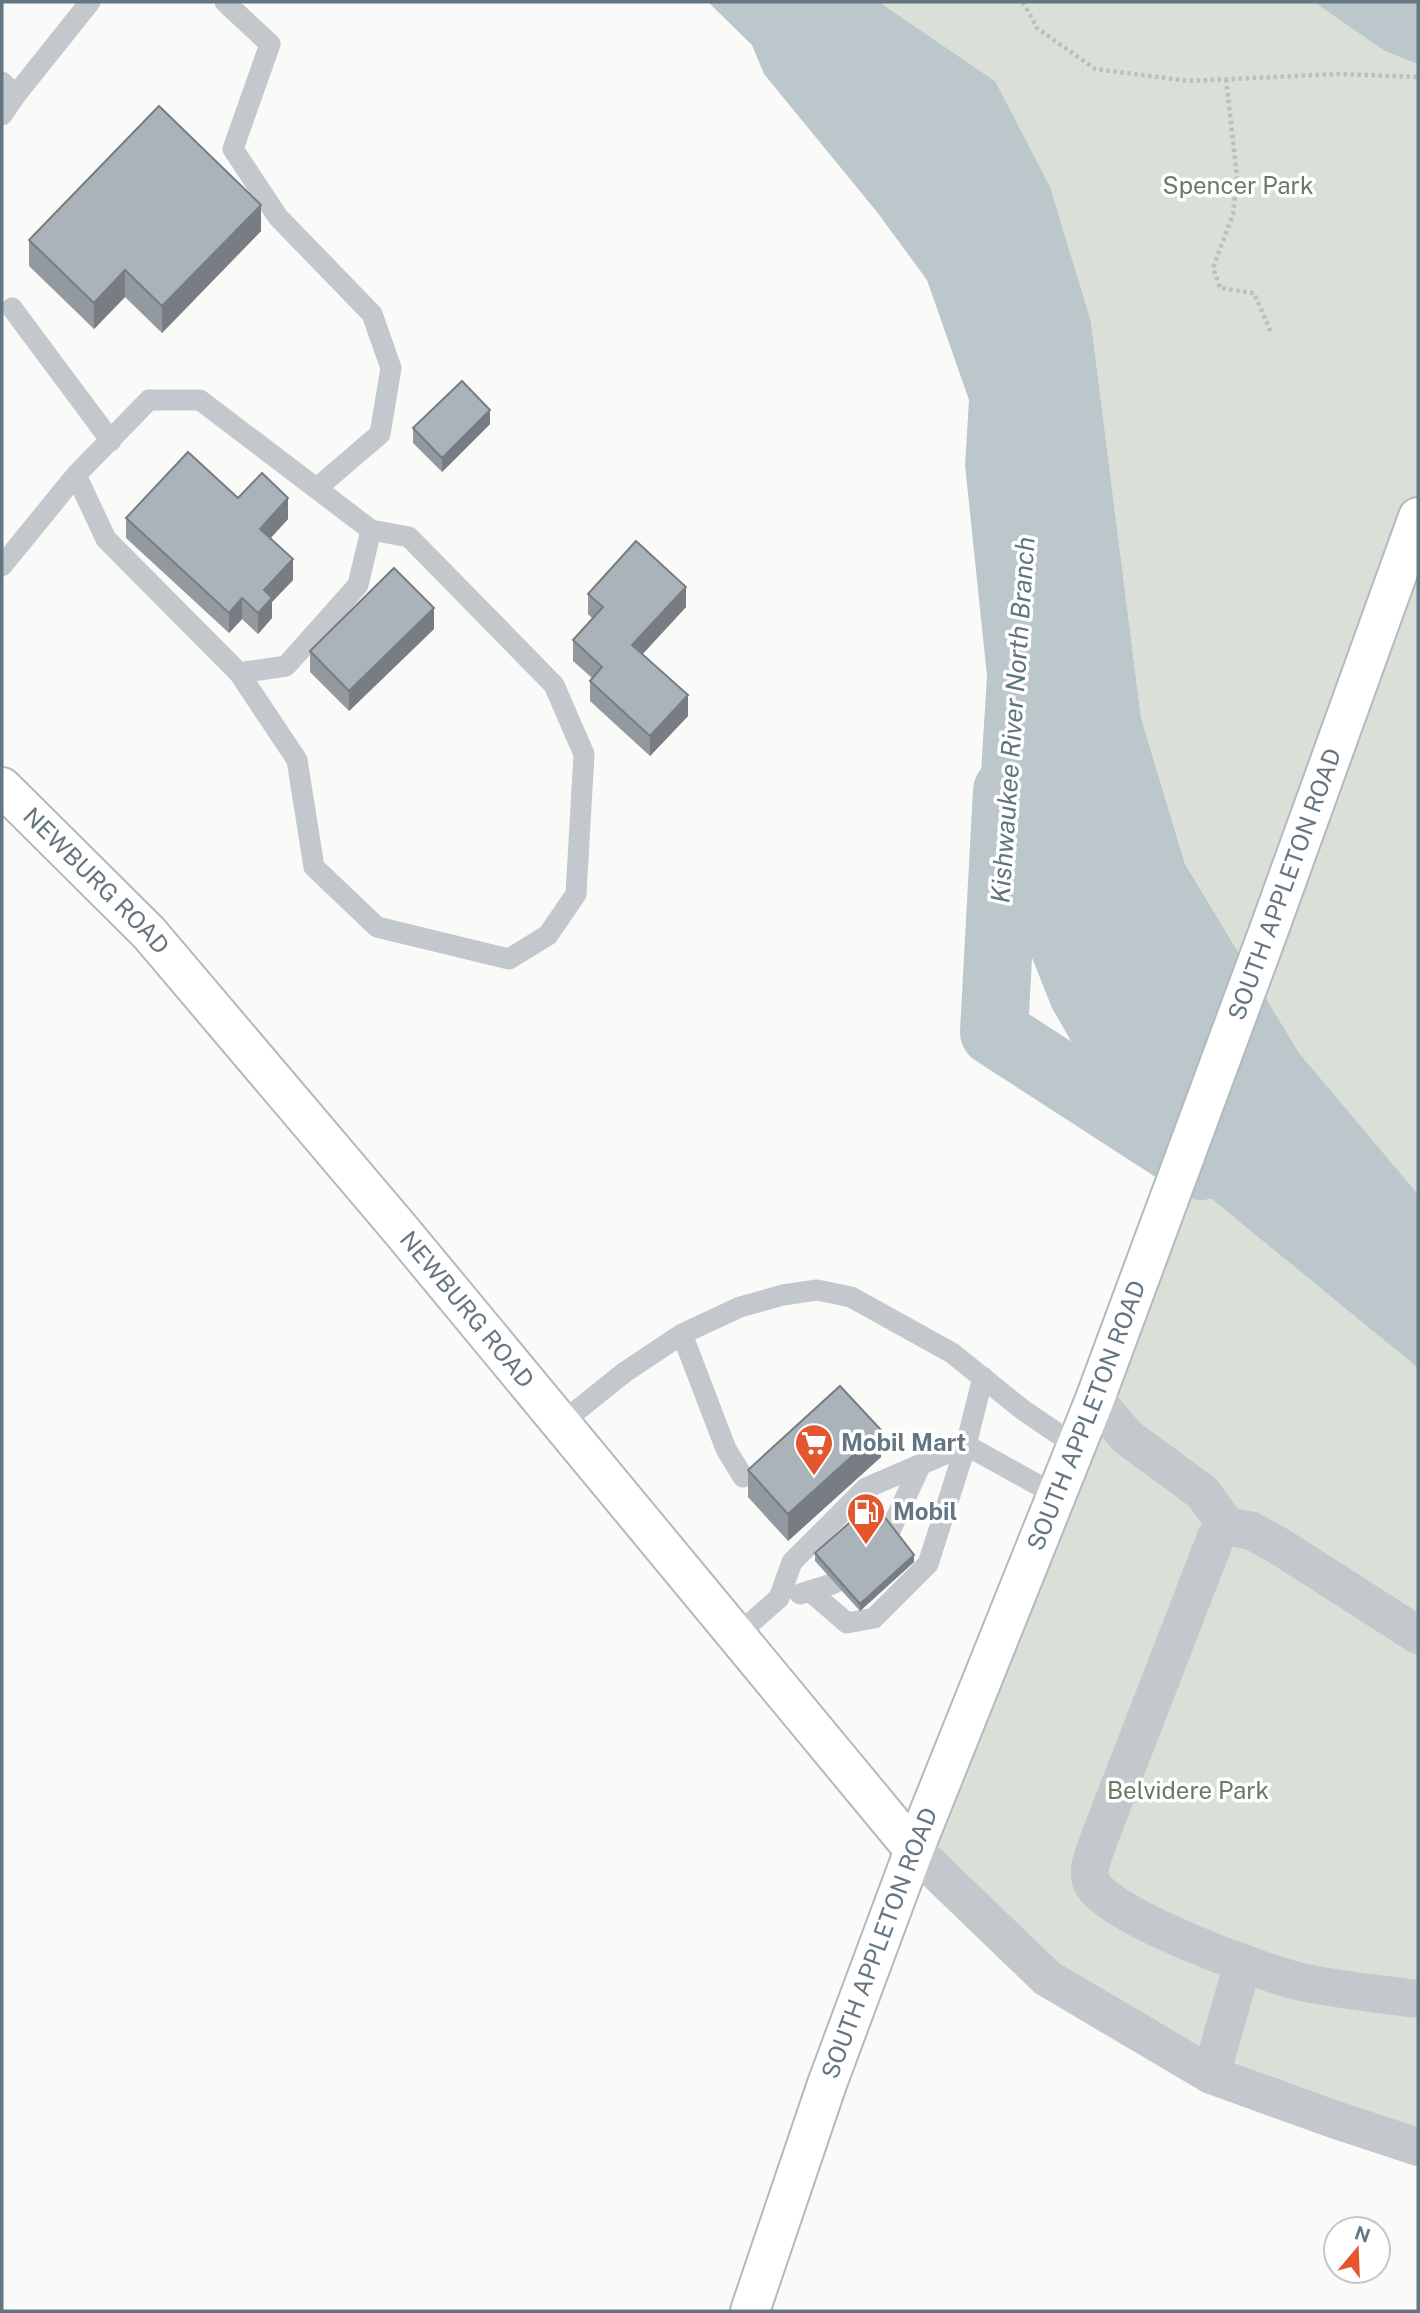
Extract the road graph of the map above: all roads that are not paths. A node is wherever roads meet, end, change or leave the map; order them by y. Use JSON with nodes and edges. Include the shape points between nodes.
{"nodes":[{"id":1,"x":90,"y":2,"type":"edge"},
{"id":2,"x":225,"y":2,"type":"edge"},
{"id":3,"x":8,"y":89,"type":"edge"},
{"id":4,"x":2,"y":115,"type":"edge"},
{"id":5,"x":12,"y":308,"type":"dead end"},
{"id":6,"x":111,"y":441,"type":"junction"},
{"id":7,"x":76,"y":475,"type":"junction"},
{"id":8,"x":317,"y":488,"type":"junction"},
{"id":9,"x":371,"y":530,"type":"junction"},
{"id":10,"x":1414,"y":542,"type":"edge"},
{"id":11,"x":2,"y":566,"type":"edge"},
{"id":12,"x":239,"y":673,"type":"junction"},
{"id":13,"x":2,"y":787,"type":"edge"},
{"id":14,"x":682,"y":1334,"type":"junction"},
{"id":15,"x":983,"y":1377,"type":"junction"},
{"id":16,"x":1095,"y":1399,"type":"junction"},
{"id":17,"x":560,"y":1424,"type":"junction"},
{"id":18,"x":966,"y":1445,"type":"junction"},
{"id":19,"x":1076,"y":1446,"type":"junction"},
{"id":20,"x":921,"y":1464,"type":"junction"},
{"id":21,"x":743,"y":1477,"type":"dead end"},
{"id":22,"x":1056,"y":1495,"type":"junction"},
{"id":23,"x":1227,"y":1526,"type":"junction"},
{"id":24,"x":890,"y":1531,"type":"edge"},
{"id":25,"x":835,"y":1583,"type":"edge"},
{"id":26,"x":811,"y":1592,"type":"junction"},
{"id":27,"x":779,"y":1598,"type":"junction"},
{"id":28,"x":737,"y":1635,"type":"junction"},
{"id":29,"x":1418,"y":1635,"type":"edge"},
{"id":30,"x":914,"y":1850,"type":"junction"},
{"id":31,"x":1243,"y":1963,"type":"junction"},
{"id":32,"x":1418,"y":1999,"type":"edge"},
{"id":33,"x":1211,"y":2075,"type":"junction"},
{"id":34,"x":1418,"y":2147,"type":"edge"},
{"id":35,"x":750,"y":2311,"type":"edge"}],
"edges":[{"from":1,"to":3,"type":"lane"},
{"from":2,"to":8,"type":"lane","via":[[270,44],[233,149],[278,217],[372,314],[391,368],[380,434]]},
{"from":3,"to":4,"type":"lane"},
{"from":5,"to":6,"type":"lane"},
{"from":6,"to":7,"type":"lane"},
{"from":6,"to":8,"type":"lane","via":[[149,401],[201,400]]},
{"from":7,"to":11,"type":"lane"},
{"from":7,"to":12,"type":"lane","via":[[106,539]]},
{"from":8,"to":9,"type":"lane"},
{"from":9,"to":12,"type":"lane","via":[[358,585],[286,666]]},
{"from":9,"to":12,"type":"lane","via":[[409,537],[554,685],[584,754],[576,894],[548,935],[509,959],[377,927],[314,867],[297,760]]},
{"from":10,"to":16,"type":"main road","name":"SOUTH APPLETON ROAD"},
{"from":13,"to":17,"type":"main road","name":"NEWBURG ROAD","via":[[149,933]]},
{"from":14,"to":15,"type":"lane","via":[[740,1307],[817,1290],[851,1297],[952,1353]]},
{"from":14,"to":17,"type":"lane","via":[[625,1371]]},
{"from":14,"to":21,"type":"lane","via":[[726,1450]]},
{"from":15,"to":18,"type":"lane"},
{"from":15,"to":19,"type":"lane"},
{"from":16,"to":19,"type":"main road","name":"SOUTH APPLETON ROAD"},
{"from":16,"to":23,"type":"street","via":[[1127,1437],[1202,1492]]},
{"from":17,"to":28,"type":"main road","name":"NEWBURG ROAD"},
{"from":18,"to":20,"type":"lane"},
{"from":18,"to":22,"type":"lane"},
{"from":18,"to":26,"type":"lane","via":[[928,1564],[874,1618],[847,1623]]},
{"from":19,"to":22,"type":"main road","name":"SOUTH APPLETON ROAD"},
{"from":20,"to":24,"type":"lane"},
{"from":20,"to":27,"type":"lane","via":[[866,1488],[792,1562]]},
{"from":22,"to":30,"type":"main road","name":"SOUTH APPLETON ROAD"},
{"from":23,"to":29,"type":"street","via":[[1252,1531],[1279,1546]]},
{"from":23,"to":31,"type":"street","via":[[1216,1536],[1111,1808],[1091,1864],[1090,1880],[1117,1908]]},
{"from":25,"to":26,"type":"lane"},
{"from":26,"to":27,"type":"lane"},
{"from":27,"to":28,"type":"lane"},
{"from":28,"to":30,"type":"main road","name":"NEWBURG ROAD"},
{"from":30,"to":33,"type":"street","via":[[1047,1978]]},
{"from":30,"to":35,"type":"main road","name":"SOUTH APPLETON ROAD","via":[[827,2084]]},
{"from":31,"to":32,"type":"street","via":[[1301,1982]]},
{"from":31,"to":33,"type":"street"},
{"from":33,"to":34,"type":"street"}]}
